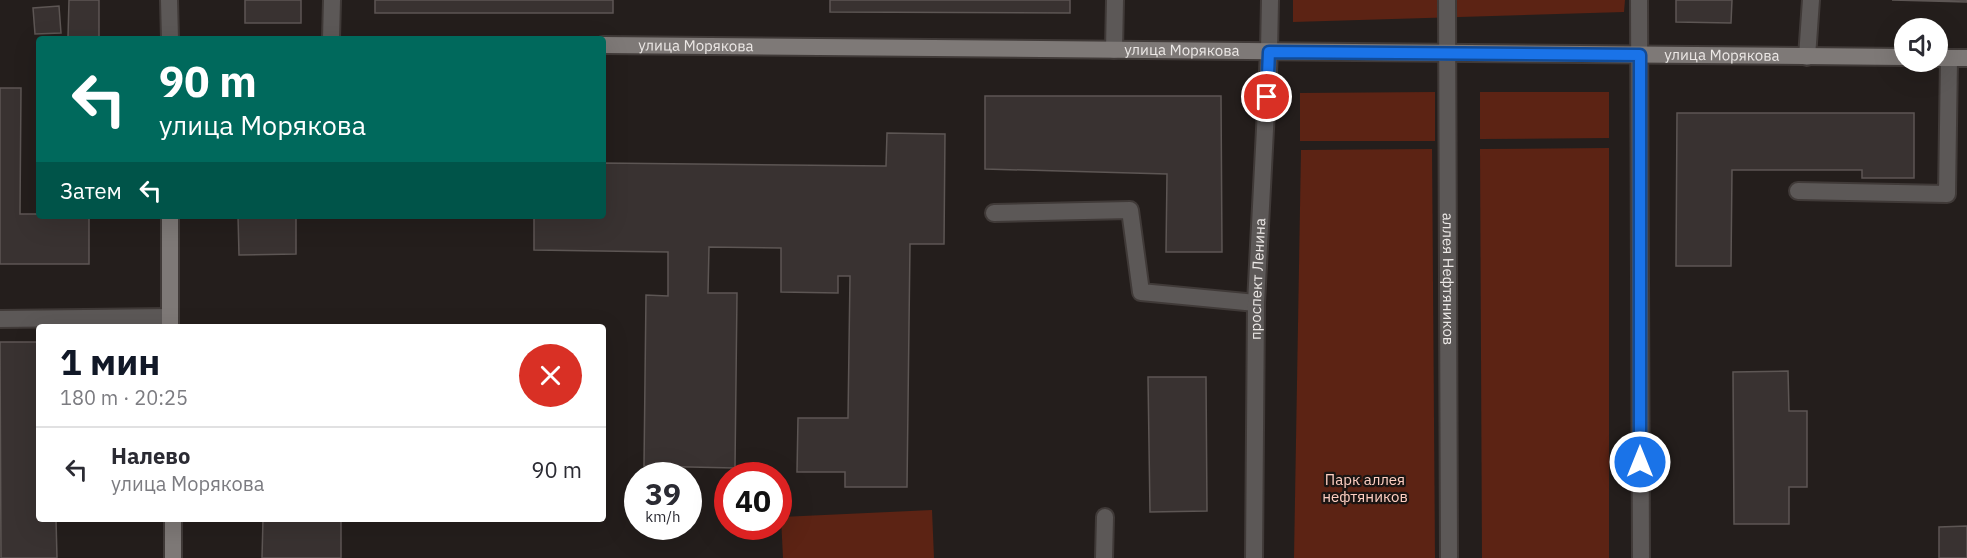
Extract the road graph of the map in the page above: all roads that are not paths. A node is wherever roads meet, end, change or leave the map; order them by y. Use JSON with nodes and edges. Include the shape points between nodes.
{"nodes":[{"id":1,"x":169,"y":0,"type":"edge"},
{"id":2,"x":332,"y":0,"type":"edge"},
{"id":3,"x":1116,"y":0,"type":"edge"},
{"id":4,"x":1270,"y":0,"type":"edge"},
{"id":5,"x":1448,"y":0,"type":"edge"},
{"id":6,"x":1639,"y":0,"type":"edge"},
{"id":7,"x":1811,"y":0,"type":"edge"},
{"id":8,"x":170,"y":36,"type":"edge"},
{"id":9,"x":331,"y":36,"type":"edge"},
{"id":10,"x":606,"y":45,"type":"edge"},
{"id":11,"x":1114,"y":50,"type":"junction"},
{"id":12,"x":1269,"y":52,"type":"junction"},
{"id":13,"x":1448,"y":54,"type":"junction"},
{"id":14,"x":1640,"y":55,"type":"junction"},
{"id":15,"x":1807,"y":57,"type":"junction"},
{"id":16,"x":1894,"y":57,"type":"edge"},
{"id":17,"x":1948,"y":58,"type":"edge"},
{"id":18,"x":1967,"y":58,"type":"edge"},
{"id":19,"x":1943,"y":72,"type":"edge"},
{"id":20,"x":1798,"y":191,"type":"dead end"},
{"id":21,"x":994,"y":213,"type":"dead end"},
{"id":22,"x":170,"y":219,"type":"edge"},
{"id":23,"x":1256,"y":303,"type":"junction"},
{"id":24,"x":0,"y":319,"type":"edge"},
{"id":25,"x":170,"y":322,"type":"edge"},
{"id":26,"x":1105,"y":517,"type":"dead end"},
{"id":27,"x":172,"y":522,"type":"edge"},
{"id":28,"x":173,"y":558,"type":"edge"},
{"id":29,"x":1104,"y":558,"type":"edge"},
{"id":30,"x":1254,"y":558,"type":"edge"},
{"id":31,"x":1449,"y":558,"type":"edge"},
{"id":32,"x":1641,"y":558,"type":"edge"}],
"edges":[{"from":1,"to":8,"type":"street"},
{"from":2,"to":9,"type":"street"},
{"from":3,"to":11,"type":"street"},
{"from":4,"to":12,"type":"street","name":"проспект Ленина"},
{"from":5,"to":13,"type":"street","name":"аллея Нефтяников"},
{"from":6,"to":14,"type":"street"},
{"from":7,"to":15,"type":"street"},
{"from":10,"to":11,"type":"main road","name":"улица Морякова"},
{"from":11,"to":12,"type":"main road","name":"улица Морякова"},
{"from":12,"to":13,"type":"main road","name":"улица Морякова"},
{"from":12,"to":23,"type":"street","name":"проспект Ленина"},
{"from":13,"to":14,"type":"main road","name":"улица Морякова"},
{"from":13,"to":31,"type":"street","name":"аллея Нефтяников"},
{"from":14,"to":15,"type":"main road","name":"улица Морякова"},
{"from":14,"to":32,"type":"street"},
{"from":15,"to":16,"type":"main road","name":"улица Морякова"},
{"from":17,"to":18,"type":"main road"},
{"from":19,"to":20,"type":"street","via":[[1947,194]]},
{"from":21,"to":23,"type":"street","via":[[1130,210],[1141,292]]},
{"from":22,"to":25,"type":"main road"},
{"from":23,"to":30,"type":"street","name":"проспект Ленина"},
{"from":24,"to":25,"type":"street"},
{"from":26,"to":29,"type":"street"},
{"from":27,"to":28,"type":"main road"}]}
